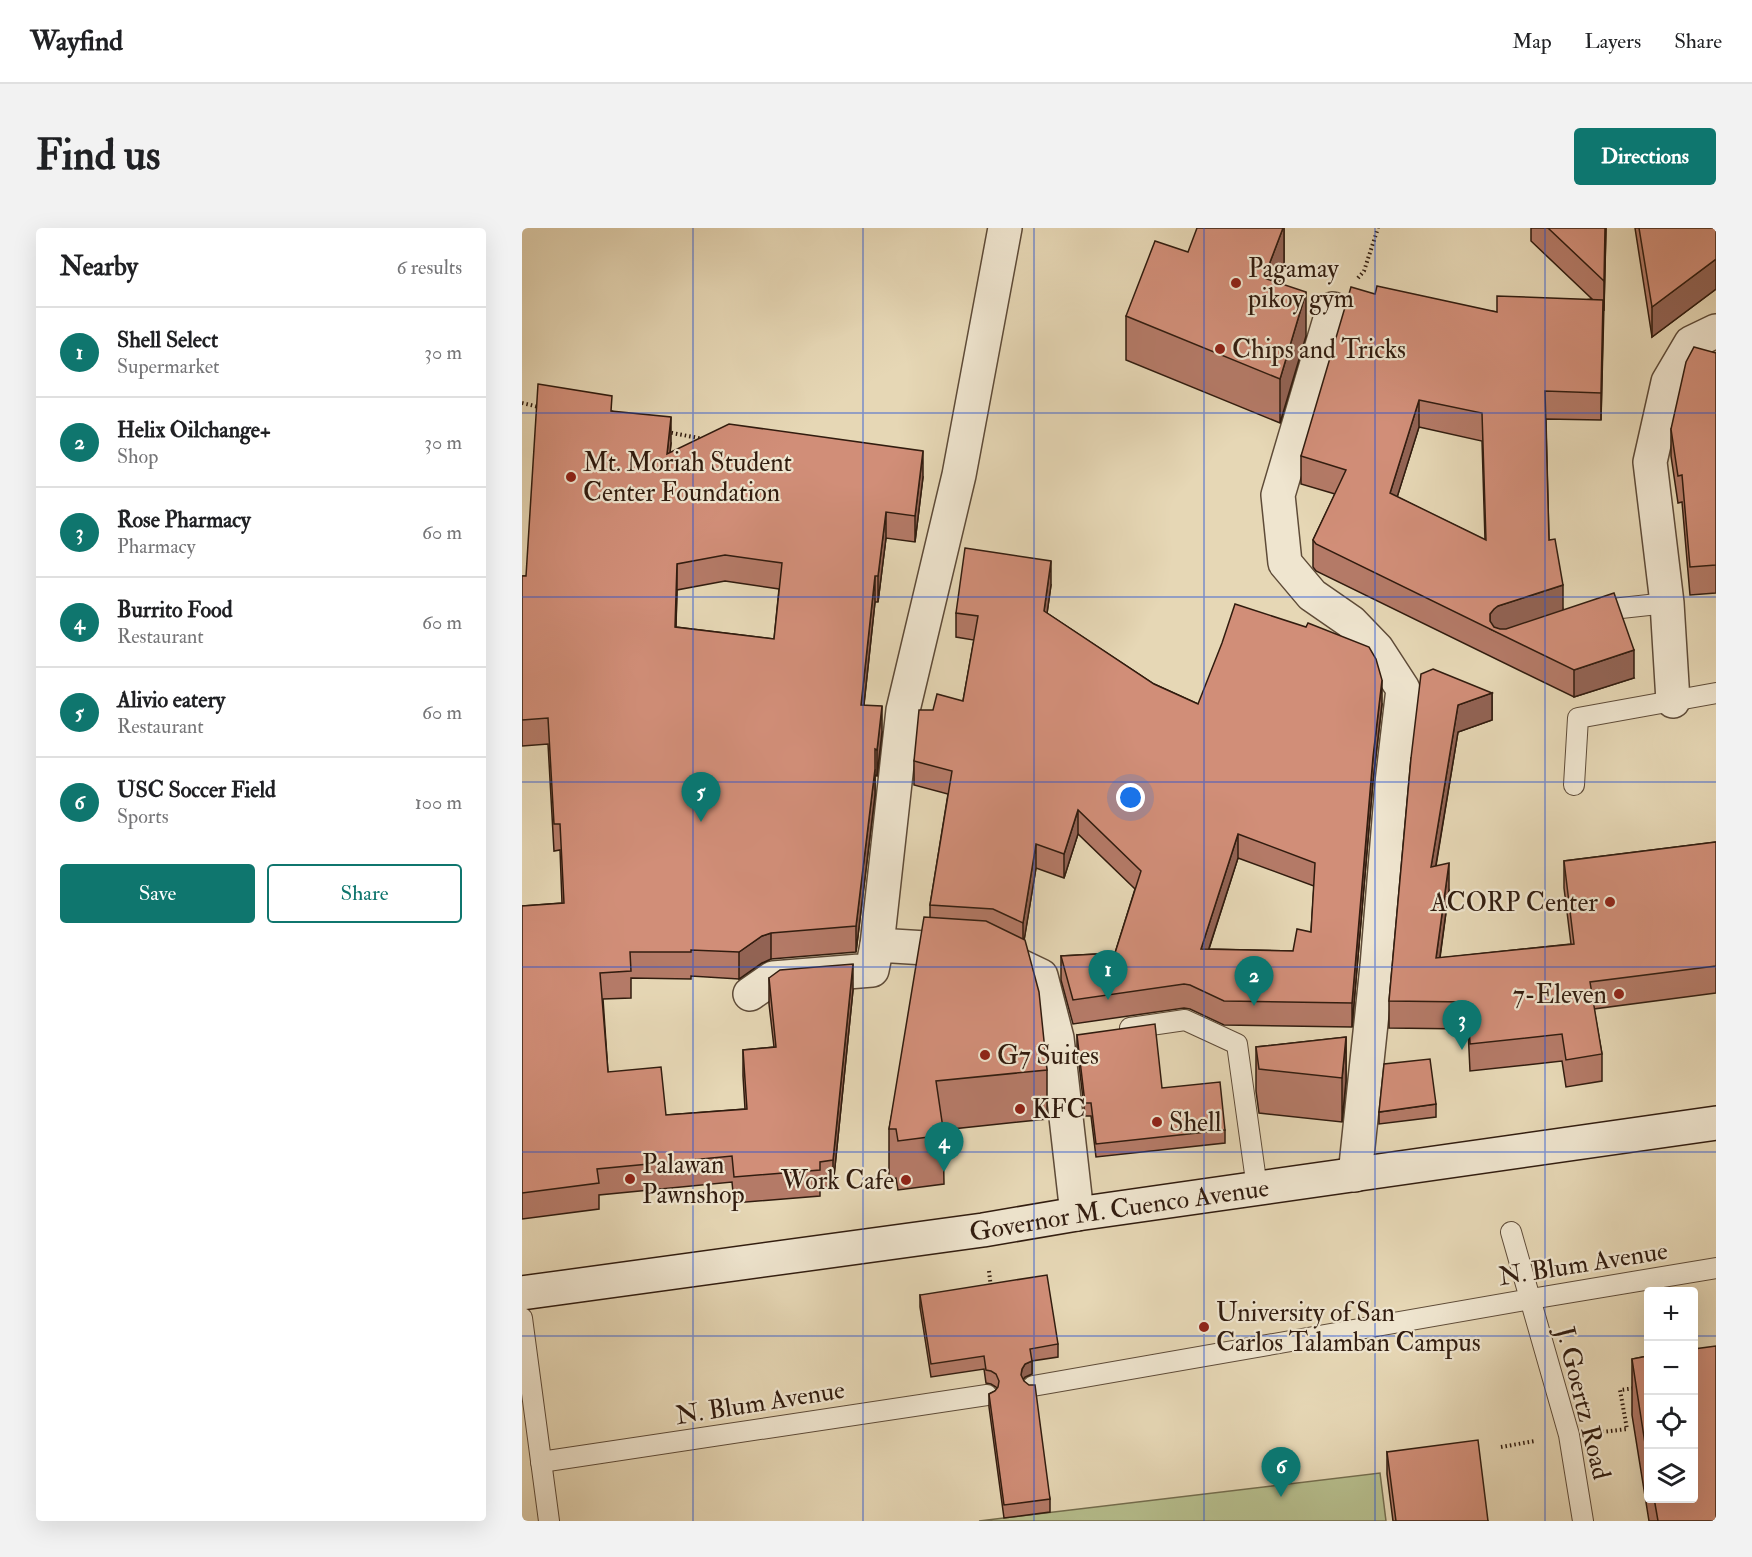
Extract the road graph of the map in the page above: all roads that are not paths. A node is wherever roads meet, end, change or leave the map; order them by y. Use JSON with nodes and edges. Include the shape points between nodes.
{"nodes":[{"id":1,"x":1005,"y":228,"type":"edge"},
{"id":2,"x":1333,"y":309,"type":"road end"},
{"id":3,"x":1716,"y":331,"type":"edge"},
{"id":4,"x":1667,"y":603,"type":"junction"},
{"id":5,"x":1579,"y":620,"type":"edge"},
{"id":6,"x":1716,"y":693,"type":"edge"},
{"id":7,"x":1673,"y":701,"type":"junction"},
{"id":8,"x":1574,"y":785,"type":"dead end"},
{"id":9,"x":877,"y":945,"type":"junction"},
{"id":10,"x":750,"y":994,"type":"dead end"},
{"id":11,"x":1115,"y":1030,"type":"edge"},
{"id":12,"x":1716,"y":1123,"type":"edge"},
{"id":13,"x":1355,"y":1175,"type":"junction"},
{"id":14,"x":1257,"y":1188,"type":"junction"},
{"id":15,"x":1077,"y":1214,"type":"junction"},
{"id":16,"x":1511,"y":1232,"type":"dead end"},
{"id":17,"x":1716,"y":1268,"type":"edge"},
{"id":18,"x":522,"y":1293,"type":"edge"},
{"id":19,"x":1530,"y":1299,"type":"junction"},
{"id":20,"x":522,"y":1318,"type":"edge"},
{"id":21,"x":1033,"y":1386,"type":"edge"},
{"id":22,"x":987,"y":1395,"type":"edge"},
{"id":23,"x":541,"y":1462,"type":"junction"},
{"id":24,"x":549,"y":1521,"type":"edge"},
{"id":25,"x":1583,"y":1521,"type":"edge"}],
"edges":[{"from":1,"to":9,"type":"street","via":[[959,476],[903,710]]},
{"from":2,"to":13,"type":"street","via":[[1278,495],[1285,563],[1312,595],[1351,622],[1377,649],[1403,689]]},
{"from":3,"to":4,"type":"street","via":[[1691,343],[1668,382],[1650,462]]},
{"from":4,"to":5,"type":"lane","via":[[1612,609]]},
{"from":4,"to":7,"type":"street"},
{"from":6,"to":7,"type":"lane"},
{"from":7,"to":8,"type":"lane","via":[[1578,718]]},
{"from":9,"to":10,"type":"street","via":[[872,970],[773,978]]},
{"from":9,"to":15,"type":"street","via":[[991,952],[1041,976],[1069,1036]]},
{"from":11,"to":14,"type":"lane","via":[[1185,1020],[1237,1044]]},
{"from":12,"to":13,"type":"street","name":"Governor M. Cuenco Avenue"},
{"from":13,"to":14,"type":"street","name":"Governor M. Cuenco Avenue"},
{"from":14,"to":15,"type":"street","name":"Governor M. Cuenco Avenue"},
{"from":15,"to":18,"type":"street","name":"Governor M. Cuenco Avenue"},
{"from":16,"to":19,"type":"lane","name":"J. Goertz Road"},
{"from":17,"to":19,"type":"lane","name":"N. Blum Avenue"},
{"from":19,"to":21,"type":"lane","name":"N. Blum Avenue"},
{"from":19,"to":25,"type":"lane","name":"J. Goertz Road","via":[[1569,1435]]},
{"from":20,"to":23,"type":"lane"},
{"from":22,"to":23,"type":"lane","name":"N. Blum Avenue"},
{"from":23,"to":24,"type":"lane"}]}
